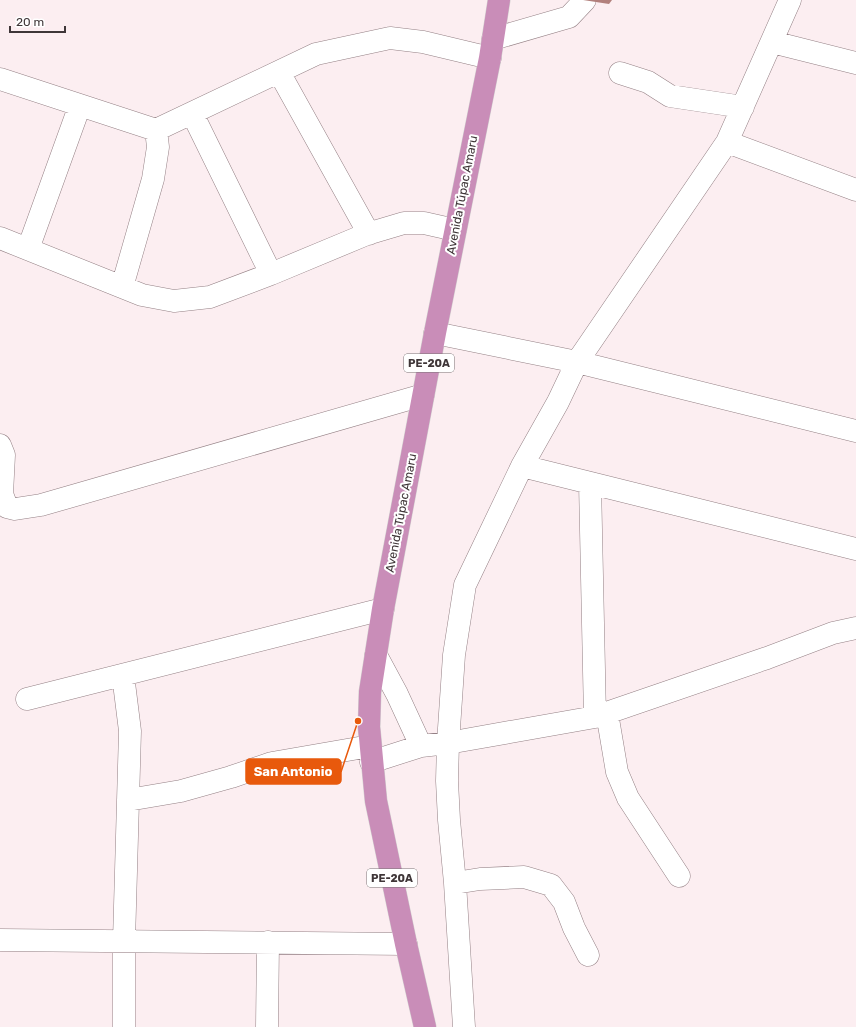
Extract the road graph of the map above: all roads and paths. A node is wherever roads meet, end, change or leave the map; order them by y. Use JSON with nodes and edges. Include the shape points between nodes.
{"nodes":[{"id":1,"x":499,"y":0,"type":"edge"},
{"id":2,"x":585,"y":0,"type":"edge"},
{"id":3,"x":790,"y":0,"type":"edge"},
{"id":4,"x":772,"y":42,"type":"junction"},
{"id":5,"x":492,"y":48,"type":"junction"},
{"id":6,"x":856,"y":63,"type":"edge"},
{"id":7,"x":279,"y":72,"type":"junction"},
{"id":8,"x":620,"y":73,"type":"dead end"},
{"id":9,"x":0,"y":79,"type":"edge"},
{"id":10,"x":80,"y":105,"type":"junction"},
{"id":11,"x":743,"y":107,"type":"junction"},
{"id":12,"x":192,"y":113,"type":"junction"},
{"id":13,"x":156,"y":130,"type":"junction"},
{"id":14,"x":727,"y":142,"type":"junction"},
{"id":15,"x":856,"y":190,"type":"edge"},
{"id":16,"x":455,"y":230,"type":"junction"},
{"id":17,"x":369,"y":234,"type":"junction"},
{"id":18,"x":0,"y":238,"type":"edge"},
{"id":19,"x":28,"y":249,"type":"junction"},
{"id":20,"x":271,"y":274,"type":"junction"},
{"id":21,"x":122,"y":287,"type":"junction"},
{"id":22,"x":435,"y":333,"type":"junction"},
{"id":23,"x":577,"y":362,"type":"junction"},
{"id":24,"x":423,"y":395,"type":"junction"},
{"id":25,"x":856,"y":431,"type":"edge"},
{"id":26,"x":0,"y":445,"type":"edge"},
{"id":27,"x":522,"y":466,"type":"junction"},
{"id":28,"x":590,"y":483,"type":"junction"},
{"id":29,"x":856,"y":548,"type":"edge"},
{"id":30,"x":383,"y":609,"type":"junction"},
{"id":31,"x":856,"y":628,"type":"edge"},
{"id":32,"x":376,"y":655,"type":"junction"},
{"id":33,"x":123,"y":675,"type":"junction"},
{"id":34,"x":27,"y":699,"type":"dead end"},
{"id":35,"x":601,"y":715,"type":"junction"},
{"id":36,"x":448,"y":743,"type":"junction"},
{"id":37,"x":421,"y":746,"type":"junction"},
{"id":38,"x":371,"y":754,"type":"junction"},
{"id":39,"x":128,"y":800,"type":"junction"},
{"id":40,"x":679,"y":876,"type":"dead end"},
{"id":41,"x":455,"y":883,"type":"junction"},
{"id":42,"x":0,"y":940,"type":"edge"},
{"id":43,"x":124,"y":941,"type":"junction"},
{"id":44,"x":268,"y":942,"type":"junction"},
{"id":45,"x":406,"y":944,"type":"junction"},
{"id":46,"x":588,"y":954,"type":"dead end"},
{"id":47,"x":124,"y":1027,"type":"edge"},
{"id":48,"x":267,"y":1027,"type":"edge"},
{"id":49,"x":425,"y":1027,"type":"edge"},
{"id":50,"x":464,"y":1027,"type":"edge"}],
"edges":[{"from":1,"to":5,"type":"highway","name":"Avenida Túpac Amaru","number":"PE-20A"},
{"from":2,"to":5,"type":"street","via":[[569,17]]},
{"from":3,"to":4,"type":"street"},
{"from":4,"to":6,"type":"street"},
{"from":4,"to":11,"type":"street"},
{"from":5,"to":7,"type":"street","via":[[390,38],[316,54]]},
{"from":5,"to":16,"type":"highway","name":"Avenida Túpac Amaru","number":"PE-20A"},
{"from":7,"to":12,"type":"street"},
{"from":7,"to":17,"type":"street"},
{"from":8,"to":11,"type":"street","via":[[648,82],[670,96]]},
{"from":9,"to":10,"type":"street"},
{"from":10,"to":13,"type":"street"},
{"from":10,"to":19,"type":"street"},
{"from":11,"to":14,"type":"street"},
{"from":12,"to":13,"type":"street"},
{"from":12,"to":20,"type":"street"},
{"from":13,"to":21,"type":"street","via":[[158,147],[153,179]]},
{"from":14,"to":15,"type":"street"},
{"from":14,"to":23,"type":"street"},
{"from":16,"to":17,"type":"street","via":[[424,223],[404,223]]},
{"from":16,"to":22,"type":"highway","name":"Avenida Túpac Amaru","number":"PE-20A"},
{"from":17,"to":20,"type":"street"},
{"from":18,"to":19,"type":"street"},
{"from":19,"to":21,"type":"street"},
{"from":20,"to":21,"type":"street","via":[[210,298],[174,301],[142,295]]},
{"from":22,"to":23,"type":"street"},
{"from":22,"to":24,"type":"highway","name":"Avenida Túpac Amaru","number":"PE-20A"},
{"from":23,"to":25,"type":"street"},
{"from":23,"to":27,"type":"street"},
{"from":24,"to":26,"type":"street","via":[[41,505],[15,509],[7,507],[2,494],[4,455]]},
{"from":24,"to":30,"type":"highway","name":"Avenida Túpac Amaru","number":"PE-20A"},
{"from":27,"to":28,"type":"street"},
{"from":27,"to":36,"type":"street","via":[[465,585],[454,655]]},
{"from":28,"to":29,"type":"street"},
{"from":28,"to":35,"type":"street"},
{"from":30,"to":32,"type":"highway","name":"Avenida Túpac Amaru","number":"PE-20A"},
{"from":30,"to":33,"type":"street"},
{"from":31,"to":35,"type":"street","via":[[833,633]]},
{"from":32,"to":37,"type":"street"},
{"from":32,"to":38,"type":"highway","name":"Avenida Túpac Amaru","number":"PE-20A","via":[[370,692]]},
{"from":33,"to":34,"type":"street"},
{"from":33,"to":39,"type":"street","via":[[130,731]]},
{"from":35,"to":36,"type":"street"},
{"from":35,"to":40,"type":"street","via":[[617,772],[628,798]]},
{"from":36,"to":37,"type":"street"},
{"from":36,"to":41,"type":"street","via":[[447,781]]},
{"from":37,"to":38,"type":"street"},
{"from":38,"to":39,"type":"street","via":[[272,763],[181,791]]},
{"from":38,"to":45,"type":"highway","name":"Avenida Túpac Amaru","number":"PE-20A","via":[[376,801]]},
{"from":39,"to":43,"type":"street"},
{"from":41,"to":46,"type":"street","via":[[524,877],[551,885],[564,902]]},
{"from":41,"to":50,"type":"street"},
{"from":42,"to":43,"type":"street"},
{"from":43,"to":44,"type":"street"},
{"from":43,"to":47,"type":"street"},
{"from":44,"to":45,"type":"street"},
{"from":44,"to":48,"type":"street"},
{"from":45,"to":49,"type":"highway","name":"Avenida Túpac Amaru","number":"PE-20A"}]}
